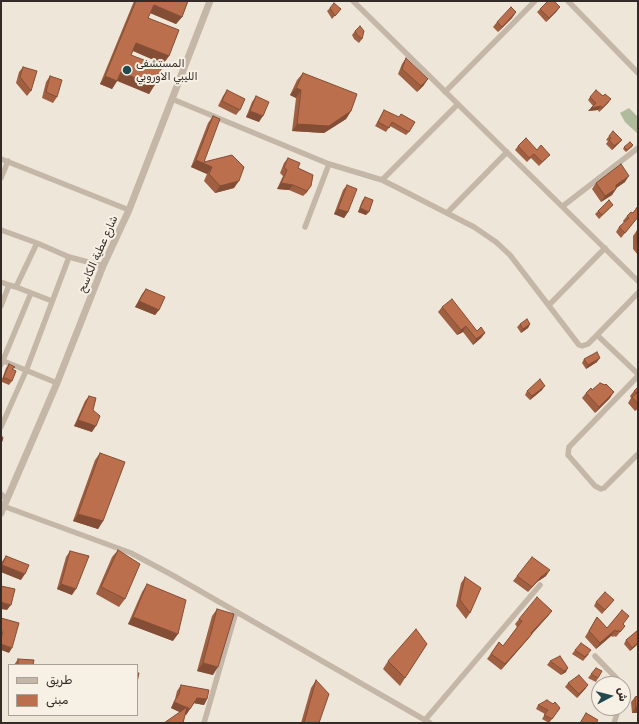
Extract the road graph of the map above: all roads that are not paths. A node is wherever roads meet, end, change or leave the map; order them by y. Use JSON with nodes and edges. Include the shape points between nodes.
{"nodes":[{"id":1,"x":210,"y":1,"type":"edge"},
{"id":2,"x":353,"y":1,"type":"edge"},
{"id":3,"x":535,"y":1,"type":"edge"},
{"id":4,"x":568,"y":1,"type":"edge"},
{"id":5,"x":638,"y":73,"type":"edge"},
{"id":6,"x":445,"y":92,"type":"junction"},
{"id":7,"x":172,"y":99,"type":"junction"},
{"id":8,"x":458,"y":104,"type":"junction"},
{"id":9,"x":638,"y":148,"type":"edge"},
{"id":10,"x":507,"y":152,"type":"junction"},
{"id":11,"x":1,"y":159,"type":"edge"},
{"id":12,"x":8,"y":161,"type":"junction"},
{"id":13,"x":329,"y":164,"type":"junction"},
{"id":14,"x":1,"y":178,"type":"edge"},
{"id":15,"x":382,"y":180,"type":"junction"},
{"id":16,"x":563,"y":206,"type":"junction"},
{"id":17,"x":129,"y":210,"type":"junction"},
{"id":18,"x":447,"y":213,"type":"junction"},
{"id":19,"x":305,"y":227,"type":"dead end"},
{"id":20,"x":1,"y":230,"type":"edge"},
{"id":21,"x":37,"y":243,"type":"junction"},
{"id":22,"x":605,"y":248,"type":"junction"},
{"id":23,"x":69,"y":257,"type":"junction"},
{"id":24,"x":103,"y":266,"type":"junction"},
{"id":25,"x":638,"y":281,"type":"edge"},
{"id":26,"x":1,"y":282,"type":"edge"},
{"id":27,"x":9,"y":285,"type":"junction"},
{"id":28,"x":16,"y":287,"type":"junction"},
{"id":29,"x":31,"y":293,"type":"junction"},
{"id":30,"x":638,"y":293,"type":"edge"},
{"id":31,"x":52,"y":301,"type":"junction"},
{"id":32,"x":549,"y":305,"type":"junction"},
{"id":33,"x":1,"y":306,"type":"edge"},
{"id":34,"x":597,"y":335,"type":"junction"},
{"id":35,"x":2,"y":362,"type":"edge"},
{"id":36,"x":26,"y":371,"type":"junction"},
{"id":37,"x":638,"y":375,"type":"edge"},
{"id":38,"x":56,"y":383,"type":"junction"},
{"id":39,"x":1,"y":427,"type":"edge"},
{"id":40,"x":638,"y":454,"type":"edge"},
{"id":41,"x":1,"y":494,"type":"edge"},
{"id":42,"x":4,"y":506,"type":"edge"},
{"id":43,"x":540,"y":585,"type":"edge"},
{"id":44,"x":236,"y":612,"type":"junction"},
{"id":45,"x":595,"y":656,"type":"dead end"},
{"id":46,"x":615,"y":676,"type":"edge"},
{"id":47,"x":428,"y":721,"type":"edge"},
{"id":48,"x":204,"y":723,"type":"edge"}],
"edges":[{"from":1,"to":7,"type":"street","name":"شارع عطية الكاسح"},
{"from":2,"to":6,"type":"street"},
{"from":3,"to":6,"type":"street"},
{"from":4,"to":5,"type":"street"},
{"from":6,"to":8,"type":"street"},
{"from":7,"to":13,"type":"street"},
{"from":7,"to":17,"type":"street","name":"شارع عطية الكاسح"},
{"from":8,"to":10,"type":"street"},
{"from":8,"to":15,"type":"street"},
{"from":9,"to":16,"type":"street"},
{"from":10,"to":16,"type":"street"},
{"from":10,"to":18,"type":"street"},
{"from":11,"to":12,"type":"street"},
{"from":12,"to":14,"type":"street"},
{"from":12,"to":17,"type":"street"},
{"from":13,"to":15,"type":"street"},
{"from":13,"to":19,"type":"street"},
{"from":15,"to":18,"type":"street"},
{"from":16,"to":22,"type":"street"},
{"from":17,"to":24,"type":"street","name":"شارع عطية الكاسح"},
{"from":18,"to":32,"type":"street","via":[[496,242],[510,255]]},
{"from":20,"to":21,"type":"street"},
{"from":21,"to":23,"type":"street"},
{"from":21,"to":28,"type":"street"},
{"from":22,"to":25,"type":"street"},
{"from":22,"to":32,"type":"street"},
{"from":23,"to":24,"type":"street"},
{"from":23,"to":31,"type":"street"},
{"from":24,"to":38,"type":"street","name":"شارع عطية الكاسح"},
{"from":26,"to":27,"type":"street"},
{"from":27,"to":28,"type":"street"},
{"from":27,"to":33,"type":"street"},
{"from":28,"to":29,"type":"street"},
{"from":29,"to":31,"type":"street"},
{"from":29,"to":35,"type":"street"},
{"from":30,"to":34,"type":"street"},
{"from":31,"to":36,"type":"street"},
{"from":32,"to":34,"type":"street","via":[[579,345],[588,344]]},
{"from":34,"to":37,"type":"street"},
{"from":35,"to":36,"type":"street"},
{"from":36,"to":38,"type":"street"},
{"from":36,"to":39,"type":"street"},
{"from":37,"to":40,"type":"street","via":[[569,448],[568,455],[595,486],[601,489]]},
{"from":38,"to":42,"type":"street","name":"شارع عطية الكاسح"},
{"from":41,"to":42,"type":"street"},
{"from":42,"to":44,"type":"street","via":[[131,553]]},
{"from":43,"to":47,"type":"street"},
{"from":44,"to":47,"type":"street"},
{"from":44,"to":48,"type":"street"},
{"from":45,"to":46,"type":"street"}]}
